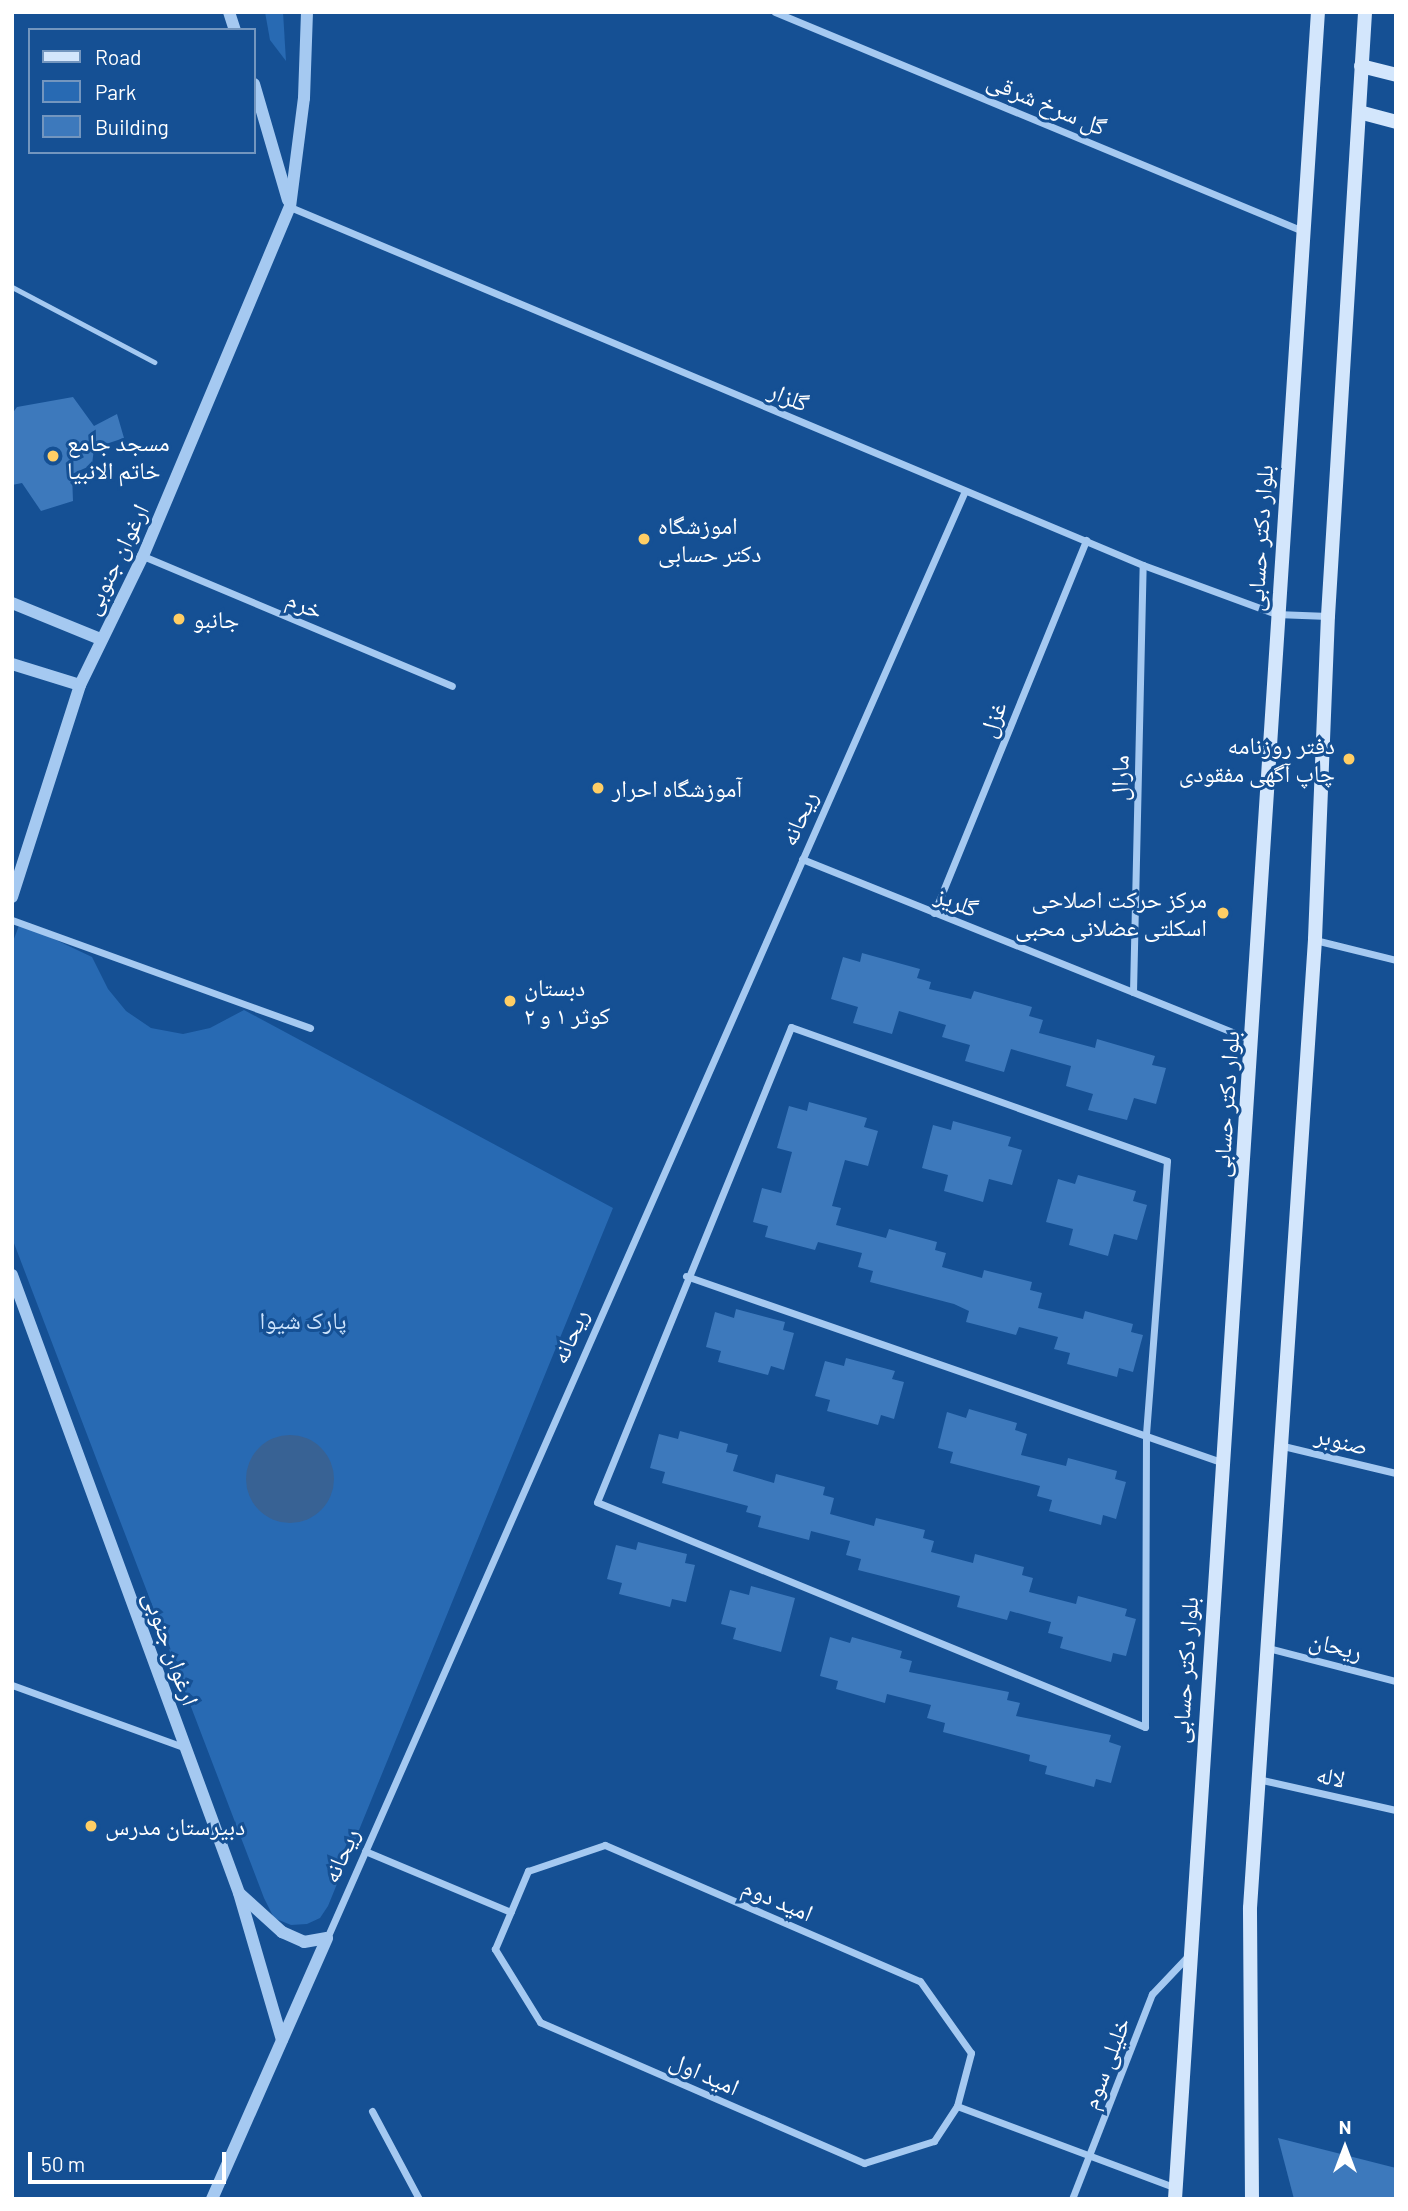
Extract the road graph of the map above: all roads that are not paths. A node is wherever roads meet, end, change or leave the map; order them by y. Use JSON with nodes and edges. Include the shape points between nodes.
{"nodes":[{"id":1,"x":307,"y":12,"type":"edge"},
{"id":2,"x":775,"y":12,"type":"edge"},
{"id":3,"x":1365,"y":12,"type":"edge"},
{"id":4,"x":1314,"y":14,"type":"edge"},
{"id":5,"x":1361,"y":66,"type":"junction"},
{"id":6,"x":1396,"y":75,"type":"edge"},
{"id":7,"x":256,"y":91,"type":"edge"},
{"id":8,"x":1359,"y":112,"type":"junction"},
{"id":9,"x":1396,"y":122,"type":"edge"},
{"id":10,"x":290,"y":207,"type":"junction"},
{"id":11,"x":1303,"y":231,"type":"junction"},
{"id":12,"x":12,"y":287,"type":"edge"},
{"id":13,"x":154,"y":362,"type":"dead end"},
{"id":14,"x":965,"y":491,"type":"junction"},
{"id":15,"x":1086,"y":540,"type":"junction"},
{"id":16,"x":143,"y":556,"type":"junction"},
{"id":17,"x":1143,"y":565,"type":"junction"},
{"id":18,"x":12,"y":603,"type":"edge"},
{"id":19,"x":1276,"y":614,"type":"junction"},
{"id":20,"x":1328,"y":616,"type":"junction"},
{"id":21,"x":100,"y":639,"type":"junction"},
{"id":22,"x":12,"y":664,"type":"edge"},
{"id":23,"x":80,"y":685,"type":"junction"},
{"id":24,"x":452,"y":686,"type":"dead end"},
{"id":25,"x":802,"y":859,"type":"junction"},
{"id":26,"x":12,"y":897,"type":"edge"},
{"id":27,"x":934,"y":913,"type":"junction"},
{"id":28,"x":12,"y":920,"type":"edge"},
{"id":29,"x":1315,"y":939,"type":"junction"},
{"id":30,"x":1396,"y":960,"type":"edge"},
{"id":31,"x":1133,"y":992,"type":"junction"},
{"id":32,"x":310,"y":1027,"type":"dead end"},
{"id":33,"x":1252,"y":1040,"type":"junction"},
{"id":34,"x":12,"y":1275,"type":"edge"},
{"id":35,"x":686,"y":1276,"type":"junction"},
{"id":36,"x":1146,"y":1435,"type":"junction"},
{"id":37,"x":1279,"y":1445,"type":"junction"},
{"id":38,"x":1221,"y":1462,"type":"junction"},
{"id":39,"x":1396,"y":1473,"type":"edge"},
{"id":40,"x":1266,"y":1647,"type":"junction"},
{"id":41,"x":1396,"y":1681,"type":"edge"},
{"id":42,"x":12,"y":1685,"type":"edge"},
{"id":43,"x":186,"y":1748,"type":"junction"},
{"id":44,"x":1258,"y":1779,"type":"junction"},
{"id":45,"x":1396,"y":1810,"type":"edge"},
{"id":46,"x":365,"y":1851,"type":"junction"},
{"id":47,"x":239,"y":1893,"type":"junction"},
{"id":48,"x":510,"y":1912,"type":"junction"},
{"id":49,"x":327,"y":1938,"type":"junction"},
{"id":50,"x":1191,"y":1952,"type":"junction"},
{"id":51,"x":282,"y":2040,"type":"junction"},
{"id":52,"x":957,"y":2106,"type":"junction"},
{"id":53,"x":372,"y":2111,"type":"dead end"},
{"id":54,"x":1090,"y":2154,"type":"junction"},
{"id":55,"x":1252,"y":2167,"type":"junction"},
{"id":56,"x":1176,"y":2193,"type":"edge"},
{"id":57,"x":212,"y":2199,"type":"edge"},
{"id":58,"x":419,"y":2199,"type":"edge"},
{"id":59,"x":1072,"y":2199,"type":"edge"},
{"id":60,"x":1252,"y":2199,"type":"edge"},
{"id":61,"x":1263,"y":2199,"type":"edge"}],
"edges":[{"from":1,"to":10,"type":"street","name":"ارغوان جنوبی","via":[[304,98]]},
{"from":2,"to":11,"type":"street","name":"گل سرخ شرقی"},
{"from":3,"to":5,"type":"main road"},
{"from":4,"to":11,"type":"main road","name":"بلوار دکتر حسابی"},
{"from":5,"to":6,"type":"main road"},
{"from":5,"to":8,"type":"main road"},
{"from":7,"to":10,"type":"street"},
{"from":8,"to":9,"type":"main road"},
{"from":8,"to":20,"type":"main road"},
{"from":10,"to":14,"type":"street","name":"گلزار"},
{"from":10,"to":16,"type":"street","name":"ارغوان جنوبی"},
{"from":11,"to":19,"type":"main road","name":"بلوار دکتر حسابی"},
{"from":12,"to":13,"type":"lane"},
{"from":14,"to":15,"type":"street","name":"گلزار"},
{"from":14,"to":25,"type":"street","name":"ریحانه"},
{"from":15,"to":17,"type":"street","name":"گلزار"},
{"from":15,"to":27,"type":"street","name":"غزل"},
{"from":16,"to":21,"type":"street","name":"ارغوان جنوبی"},
{"from":16,"to":24,"type":"street","name":"خرم"},
{"from":17,"to":19,"type":"street","name":"گلزار"},
{"from":17,"to":31,"type":"street","name":"مارال"},
{"from":18,"to":21,"type":"street"},
{"from":19,"to":20,"type":"street","name":"گلزار"},
{"from":19,"to":33,"type":"main road","name":"بلوار دکتر حسابی"},
{"from":20,"to":29,"type":"main road"},
{"from":21,"to":23,"type":"street","name":"ارغوان جنوبی"},
{"from":22,"to":23,"type":"street"},
{"from":23,"to":26,"type":"street","name":"ارغوان جنوبی"},
{"from":25,"to":27,"type":"street","name":"گلریز"},
{"from":25,"to":46,"type":"street","name":"ریحانه"},
{"from":27,"to":31,"type":"street","name":"گلریز"},
{"from":28,"to":32,"type":"street"},
{"from":29,"to":30,"type":"street"},
{"from":29,"to":37,"type":"main road"},
{"from":31,"to":33,"type":"street","name":"گلریز"},
{"from":33,"to":38,"type":"main road","name":"بلوار دکتر حسابی"},
{"from":34,"to":43,"type":"street","name":"ارغوان جنوبی"},
{"from":35,"to":36,"type":"street"},
{"from":35,"to":36,"type":"street","via":[[791,1027],[1167,1161]]},
{"from":35,"to":36,"type":"street","via":[[597,1502],[1145,1727]]},
{"from":36,"to":38,"type":"street"},
{"from":37,"to":39,"type":"street","name":"صنوبر"},
{"from":37,"to":40,"type":"main road"},
{"from":38,"to":50,"type":"main road","name":"بلوار دکتر حسابی"},
{"from":40,"to":41,"type":"street","name":"ریحان"},
{"from":40,"to":44,"type":"main road"},
{"from":42,"to":43,"type":"street"},
{"from":43,"to":47,"type":"street","name":"ارغوان جنوبی"},
{"from":44,"to":45,"type":"street","name":"لاله"},
{"from":44,"to":55,"type":"main road","via":[[1250,1908]]},
{"from":46,"to":48,"type":"street"},
{"from":46,"to":49,"type":"street","name":"ریحانه"},
{"from":47,"to":49,"type":"street","via":[[282,1932],[304,1942]]},
{"from":47,"to":51,"type":"street","name":"ارغوان جنوبی"},
{"from":48,"to":52,"type":"street","name":"امید اول","via":[[495,1949],[540,2022],[801,2136],[864,2163],[934,2141]]},
{"from":48,"to":52,"type":"street","name":"امید دوم","via":[[528,1871],[605,1845],[920,1981],[971,2053]]},
{"from":49,"to":51,"type":"street","name":"ریحانه"},
{"from":50,"to":54,"type":"street","name":"خلیلی سوم","via":[[1152,1994]]},
{"from":50,"to":56,"type":"main road","name":"بلوار دکتر حسابی"},
{"from":51,"to":57,"type":"street","name":"ریحانه"},
{"from":52,"to":54,"type":"street"},
{"from":53,"to":58,"type":"street"},
{"from":54,"to":56,"type":"street"},
{"from":54,"to":59,"type":"street","name":"خلیلی سوم"},
{"from":55,"to":60,"type":"main road"},
{"from":55,"to":61,"type":"main road"}]}
